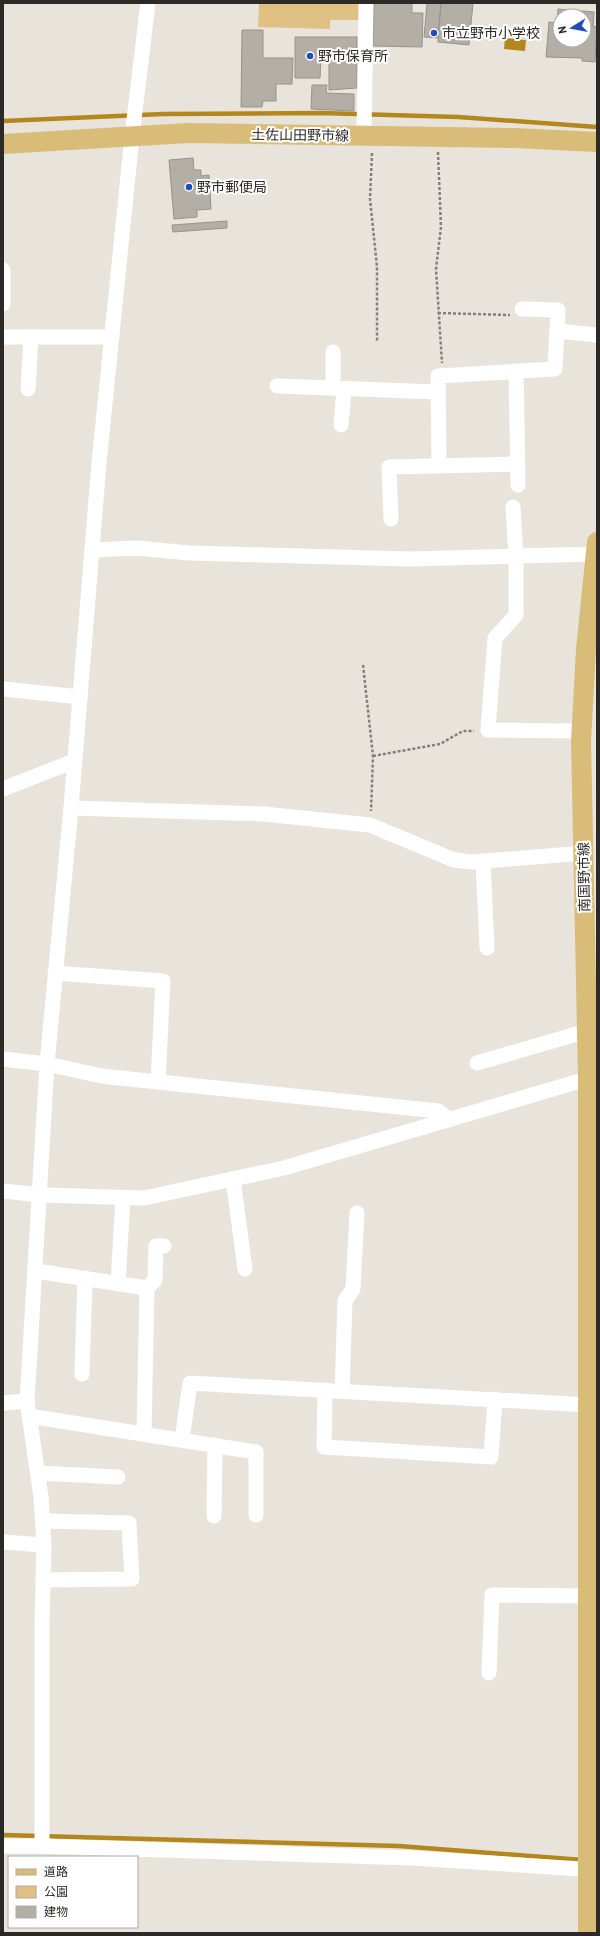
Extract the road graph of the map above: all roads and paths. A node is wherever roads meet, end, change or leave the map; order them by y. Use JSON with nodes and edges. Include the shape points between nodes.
{"nodes":[{"id":1,"x":148,"y":3,"type":"edge"},
{"id":2,"x":366,"y":3,"type":"edge"},
{"id":3,"x":132,"y":136,"type":"junction"},
{"id":4,"x":368,"y":136,"type":"junction"},
{"id":5,"x":438,"y":137,"type":"junction"},
{"id":6,"x":597,"y":142,"type":"edge"},
{"id":7,"x":3,"y":144,"type":"edge"},
{"id":8,"x":3,"y":270,"type":"edge"},
{"id":9,"x":3,"y":304,"type":"edge"},
{"id":10,"x":522,"y":309,"type":"joint"},
{"id":11,"x":438,"y":313,"type":"junction"},
{"id":12,"x":557,"y":331,"type":"junction"},
{"id":13,"x":597,"y":335,"type":"edge"},
{"id":14,"x":3,"y":337,"type":"edge"},
{"id":15,"x":31,"y":337,"type":"junction"},
{"id":16,"x":112,"y":337,"type":"junction"},
{"id":17,"x":377,"y":342,"type":"dead end"},
{"id":18,"x":333,"y":352,"type":"dead end"},
{"id":19,"x":516,"y":371,"type":"junction"},
{"id":20,"x":443,"y":375,"type":"junction"},
{"id":21,"x":277,"y":386,"type":"dead end"},
{"id":22,"x":338,"y":388,"type":"junction"},
{"id":23,"x":28,"y":389,"type":"dead end"},
{"id":24,"x":438,"y":392,"type":"junction"},
{"id":25,"x":341,"y":425,"type":"dead end"},
{"id":26,"x":518,"y":464,"type":"junction"},
{"id":27,"x":439,"y":466,"type":"junction"},
{"id":28,"x":518,"y":485,"type":"dead end"},
{"id":29,"x":513,"y":507,"type":"dead end"},
{"id":30,"x":391,"y":519,"type":"dead end"},
{"id":31,"x":596,"y":548,"type":"edge"},
{"id":32,"x":92,"y":550,"type":"junction"},
{"id":33,"x":516,"y":556,"type":"junction"},
{"id":34,"x":363,"y":665,"type":"dead end"},
{"id":35,"x":3,"y":689,"type":"edge"},
{"id":36,"x":80,"y":697,"type":"junction"},
{"id":37,"x":488,"y":730,"type":"junction"},
{"id":38,"x":582,"y":731,"type":"junction"},
{"id":39,"x":373,"y":756,"type":"junction"},
{"id":40,"x":74,"y":761,"type":"junction"},
{"id":41,"x":3,"y":789,"type":"edge"},
{"id":42,"x":71,"y":808,"type":"junction"},
{"id":43,"x":370,"y":826,"type":"junction"},
{"id":44,"x":584,"y":853,"type":"junction"},
{"id":45,"x":483,"y":861,"type":"junction"},
{"id":46,"x":487,"y":948,"type":"dead end"},
{"id":47,"x":55,"y":973,"type":"junction"},
{"id":48,"x":587,"y":1032,"type":"junction"},
{"id":49,"x":3,"y":1059,"type":"edge"},
{"id":50,"x":477,"y":1063,"type":"dead end"},
{"id":51,"x":47,"y":1064,"type":"junction"},
{"id":52,"x":593,"y":1077,"type":"edge"},
{"id":53,"x":158,"y":1082,"type":"junction"},
{"id":54,"x":449,"y":1119,"type":"junction"},
{"id":55,"x":233,"y":1179,"type":"junction"},
{"id":56,"x":3,"y":1191,"type":"edge"},
{"id":57,"x":40,"y":1195,"type":"junction"},
{"id":58,"x":123,"y":1198,"type":"junction"},
{"id":59,"x":357,"y":1213,"type":"dead end"},
{"id":60,"x":164,"y":1246,"type":"dead end"},
{"id":61,"x":593,"y":1268,"type":"edge"},
{"id":62,"x":245,"y":1269,"type":"dead end"},
{"id":63,"x":36,"y":1271,"type":"junction"},
{"id":64,"x":85,"y":1278,"type":"junction"},
{"id":65,"x":118,"y":1283,"type":"junction"},
{"id":66,"x":147,"y":1288,"type":"junction"},
{"id":67,"x":82,"y":1374,"type":"dead end"},
{"id":68,"x":325,"y":1390,"type":"junction"},
{"id":69,"x":342,"y":1391,"type":"junction"},
{"id":70,"x":495,"y":1400,"type":"junction"},
{"id":71,"x":3,"y":1403,"type":"edge"},
{"id":72,"x":588,"y":1405,"type":"junction"},
{"id":73,"x":28,"y":1408,"type":"junction"},
{"id":74,"x":144,"y":1434,"type":"junction"},
{"id":75,"x":182,"y":1440,"type":"junction"},
{"id":76,"x":215,"y":1445,"type":"junction"},
{"id":77,"x":38,"y":1473,"type":"junction"},
{"id":78,"x":118,"y":1477,"type":"dead end"},
{"id":79,"x":256,"y":1515,"type":"dead end"},
{"id":80,"x":214,"y":1516,"type":"dead end"},
{"id":81,"x":43,"y":1522,"type":"junction"},
{"id":82,"x":3,"y":1542,"type":"edge"},
{"id":83,"x":44,"y":1545,"type":"junction"},
{"id":84,"x":43,"y":1580,"type":"junction"},
{"id":85,"x":588,"y":1596,"type":"junction"},
{"id":86,"x":592,"y":1634,"type":"edge"},
{"id":87,"x":489,"y":1673,"type":"dead end"},
{"id":88,"x":3,"y":1846,"type":"edge"},
{"id":89,"x":42,"y":1846,"type":"junction"},
{"id":90,"x":593,"y":1870,"type":"edge"},
{"id":91,"x":588,"y":1933,"type":"edge"}],
"edges":[{"from":1,"to":3,"type":"street"},
{"from":2,"to":4,"type":"street"},
{"from":3,"to":4,"type":"main road","name":"土佐山田野市線","via":[[188,133]]},
{"from":3,"to":7,"type":"main road","name":"土佐山田野市線"},
{"from":3,"to":16,"type":"street"},
{"from":4,"to":5,"type":"main road","name":"土佐山田野市線"},
{"from":4,"to":17,"type":"path","via":[[376,267]]},
{"from":5,"to":6,"type":"main road","name":"土佐山田野市線"},
{"from":5,"to":11,"type":"path","via":[[441,227],[436,268]]},
{"from":8,"to":9,"type":"street"},
{"from":10,"to":11,"type":"path","via":[[520,315]]},
{"from":10,"to":12,"type":"street","via":[[558,310]]},
{"from":11,"to":20,"type":"path"},
{"from":12,"to":13,"type":"street"},
{"from":12,"to":19,"type":"street","via":[[555,369]]},
{"from":14,"to":15,"type":"street"},
{"from":15,"to":16,"type":"street"},
{"from":15,"to":23,"type":"street"},
{"from":16,"to":32,"type":"street"},
{"from":18,"to":22,"type":"street"},
{"from":19,"to":20,"type":"street"},
{"from":19,"to":26,"type":"street"},
{"from":20,"to":24,"type":"street","via":[[438,376]]},
{"from":21,"to":22,"type":"street"},
{"from":22,"to":24,"type":"street"},
{"from":22,"to":25,"type":"street"},
{"from":24,"to":27,"type":"street"},
{"from":26,"to":27,"type":"street"},
{"from":26,"to":28,"type":"street"},
{"from":27,"to":30,"type":"street","via":[[389,467]]},
{"from":29,"to":33,"type":"street"},
{"from":31,"to":33,"type":"street"},
{"from":31,"to":38,"type":"main road","name":"南国野市線","via":[[586,649]]},
{"from":32,"to":33,"type":"street","via":[[136,548],[189,553],[329,558]]},
{"from":32,"to":36,"type":"street"},
{"from":33,"to":37,"type":"street","via":[[516,615],[495,638]]},
{"from":34,"to":39,"type":"path"},
{"from":35,"to":36,"type":"street"},
{"from":36,"to":40,"type":"street"},
{"from":37,"to":38,"type":"street"},
{"from":37,"to":39,"type":"path","via":[[463,731],[440,744]]},
{"from":38,"to":44,"type":"main road","name":"南国野市線"},
{"from":39,"to":43,"type":"path"},
{"from":40,"to":41,"type":"street"},
{"from":40,"to":42,"type":"street"},
{"from":42,"to":43,"type":"street","via":[[264,814]]},
{"from":42,"to":47,"type":"street"},
{"from":43,"to":45,"type":"street","via":[[454,860]]},
{"from":44,"to":45,"type":"street"},
{"from":44,"to":48,"type":"main road","name":"南国野市線"},
{"from":45,"to":46,"type":"street"},
{"from":47,"to":51,"type":"street"},
{"from":47,"to":53,"type":"street","via":[[163,981]]},
{"from":48,"to":50,"type":"street"},
{"from":48,"to":52,"type":"main road","name":"南国野市線"},
{"from":49,"to":51,"type":"street"},
{"from":51,"to":53,"type":"street","via":[[101,1076]]},
{"from":51,"to":57,"type":"street"},
{"from":52,"to":54,"type":"street"},
{"from":52,"to":61,"type":"main road","name":"南国野市線"},
{"from":53,"to":54,"type":"street","via":[[438,1111]]},
{"from":54,"to":55,"type":"street","via":[[284,1168]]},
{"from":55,"to":58,"type":"street","via":[[144,1198]]},
{"from":55,"to":62,"type":"street"},
{"from":56,"to":57,"type":"street"},
{"from":57,"to":58,"type":"street"},
{"from":57,"to":63,"type":"street"},
{"from":58,"to":65,"type":"street"},
{"from":59,"to":69,"type":"street","via":[[354,1289],[345,1301]]},
{"from":60,"to":66,"type":"street","via":[[156,1246],[155,1280]]},
{"from":61,"to":72,"type":"main road","name":"南国野市線"},
{"from":63,"to":64,"type":"street"},
{"from":63,"to":73,"type":"street"},
{"from":64,"to":65,"type":"street"},
{"from":64,"to":67,"type":"street"},
{"from":65,"to":66,"type":"street"},
{"from":66,"to":74,"type":"street"},
{"from":68,"to":69,"type":"street"},
{"from":68,"to":70,"type":"street","via":[[324,1447],[491,1458]]},
{"from":68,"to":75,"type":"street","via":[[190,1383]]},
{"from":69,"to":70,"type":"street"},
{"from":70,"to":72,"type":"street"},
{"from":71,"to":73,"type":"street"},
{"from":72,"to":85,"type":"main road","name":"南国野市線"},
{"from":73,"to":74,"type":"street"},
{"from":73,"to":77,"type":"street"},
{"from":74,"to":75,"type":"street"},
{"from":75,"to":76,"type":"street"},
{"from":76,"to":79,"type":"street","via":[[256,1452]]},
{"from":76,"to":80,"type":"street"},
{"from":77,"to":78,"type":"street"},
{"from":77,"to":81,"type":"street"},
{"from":81,"to":83,"type":"street"},
{"from":81,"to":84,"type":"street","via":[[129,1523],[132,1579]]},
{"from":82,"to":83,"type":"street"},
{"from":83,"to":84,"type":"street"},
{"from":84,"to":89,"type":"street"},
{"from":85,"to":86,"type":"main road","name":"南国野市線"},
{"from":85,"to":87,"type":"street","via":[[492,1594]]},
{"from":86,"to":90,"type":"main road","name":"南国野市線"},
{"from":88,"to":89,"type":"street"},
{"from":89,"to":90,"type":"street","via":[[412,1858]]},
{"from":90,"to":91,"type":"main road","name":"南国野市線"}]}
